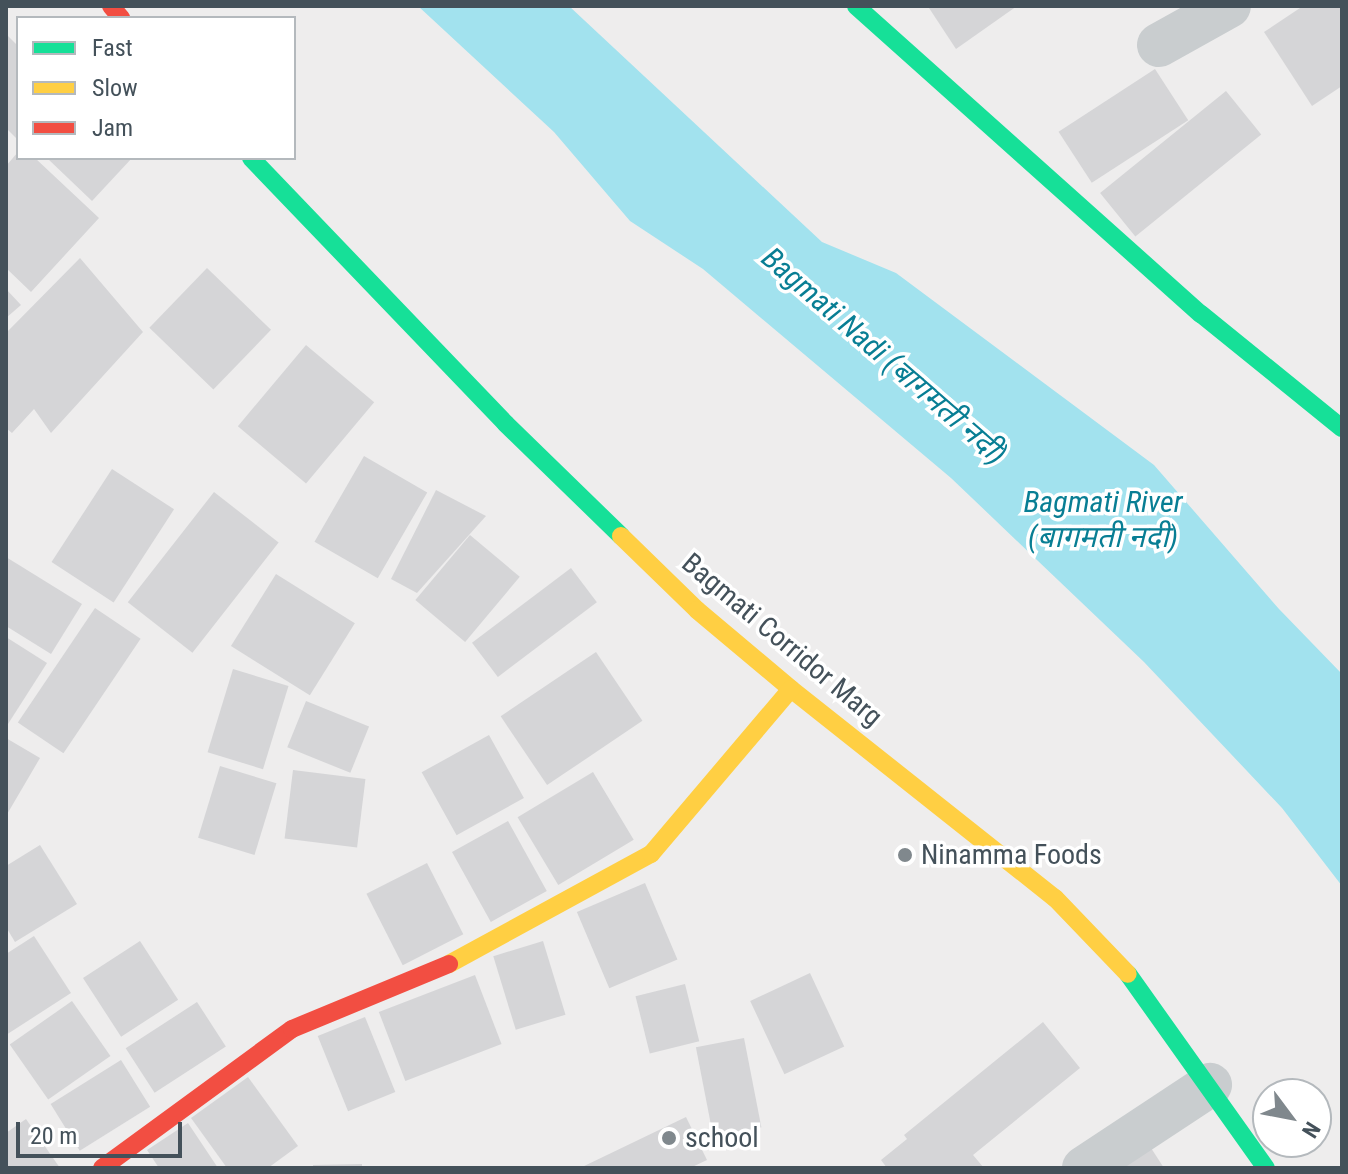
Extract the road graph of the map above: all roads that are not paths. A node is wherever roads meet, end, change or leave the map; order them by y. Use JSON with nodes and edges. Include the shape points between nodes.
{"nodes":[{"id":1,"x":856,"y":6,"type":"edge"},
{"id":2,"x":1229,"y":6,"type":"edge"},
{"id":3,"x":1159,"y":45,"type":"dead end"},
{"id":4,"x":253,"y":160,"type":"edge"},
{"id":5,"x":1342,"y":428,"type":"edge"},
{"id":6,"x":791,"y":689,"type":"junction"},
{"id":7,"x":1210,"y":1085,"type":"junction"},
{"id":8,"x":102,"y":1168,"type":"edge"},
{"id":9,"x":1084,"y":1168,"type":"edge"},
{"id":10,"x":1266,"y":1168,"type":"edge"}],
"edges":[{"from":1,"to":5,"type":"street","via":[[1201,314]]},
{"from":2,"to":3,"type":"street"},
{"from":4,"to":6,"type":"street","name":"Bagmati Corridor Marg","via":[[506,424],[697,610]]},
{"from":6,"to":7,"type":"street","name":"Bagmati Corridor Marg","via":[[1055,898],[1138,984]]},
{"from":6,"to":8,"type":"street","via":[[651,854],[468,956],[292,1029]]},
{"from":7,"to":9,"type":"street"},
{"from":7,"to":10,"type":"street","name":"Bagmati Corridor Marg"}]}
